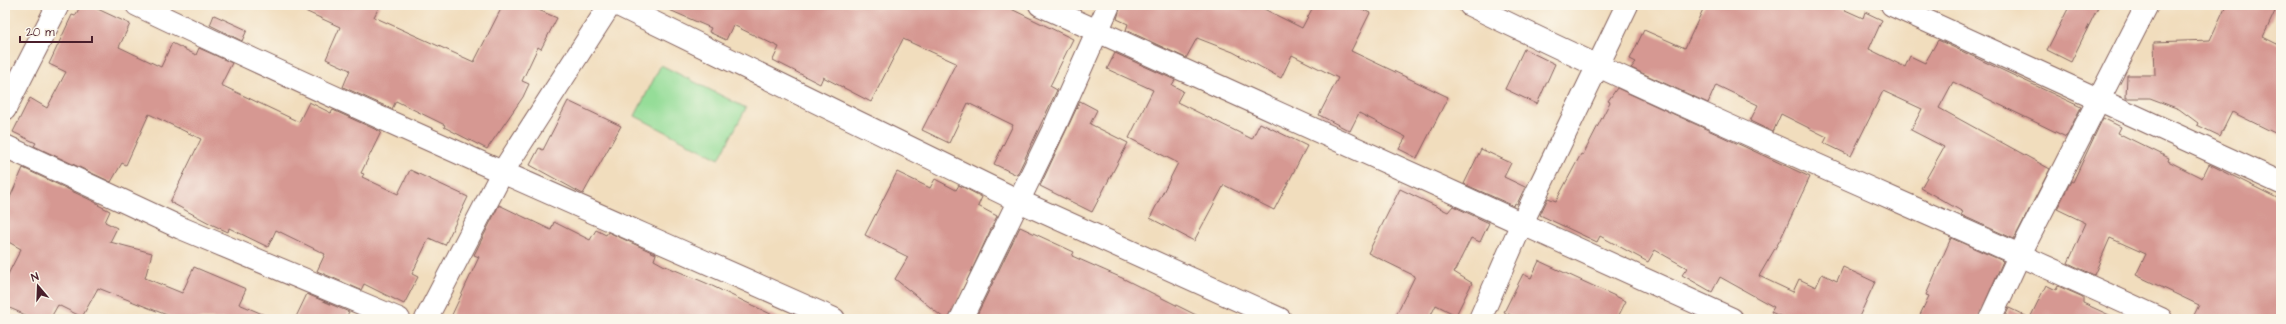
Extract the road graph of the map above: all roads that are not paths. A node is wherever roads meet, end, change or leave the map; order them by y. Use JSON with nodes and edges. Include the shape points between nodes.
{"nodes":[{"id":1,"x":58,"y":5,"type":"edge"},
{"id":2,"x":137,"y":5,"type":"edge"},
{"id":3,"x":610,"y":5,"type":"edge"},
{"id":4,"x":618,"y":5,"type":"edge"},
{"id":5,"x":1040,"y":5,"type":"edge"},
{"id":6,"x":1109,"y":5,"type":"edge"},
{"id":7,"x":1470,"y":5,"type":"edge"},
{"id":8,"x":1627,"y":5,"type":"edge"},
{"id":9,"x":1892,"y":5,"type":"edge"},
{"id":10,"x":2147,"y":5,"type":"edge"},
{"id":11,"x":1096,"y":31,"type":"junction"},
{"id":12,"x":1597,"y":67,"type":"junction"},
{"id":13,"x":2100,"y":99,"type":"junction"},
{"id":14,"x":5,"y":109,"type":"edge"},
{"id":15,"x":5,"y":146,"type":"edge"},
{"id":16,"x":503,"y":171,"type":"junction"},
{"id":17,"x":2281,"y":183,"type":"edge"},
{"id":18,"x":1019,"y":201,"type":"junction"},
{"id":19,"x":1522,"y":223,"type":"junction"},
{"id":20,"x":2020,"y":254,"type":"junction"},
{"id":21,"x":399,"y":319,"type":"edge"},
{"id":22,"x":426,"y":319,"type":"edge"},
{"id":23,"x":834,"y":319,"type":"edge"},
{"id":24,"x":961,"y":319,"type":"edge"},
{"id":25,"x":1280,"y":319,"type":"edge"},
{"id":26,"x":1480,"y":319,"type":"edge"},
{"id":27,"x":1732,"y":319,"type":"edge"},
{"id":28,"x":1990,"y":319,"type":"edge"},
{"id":29,"x":2161,"y":319,"type":"edge"}],
"edges":[{"from":1,"to":14,"type":"street"},
{"from":2,"to":16,"type":"street","via":[[320,92]]},
{"from":3,"to":16,"type":"street"},
{"from":4,"to":18,"type":"street"},
{"from":5,"to":11,"type":"street"},
{"from":6,"to":11,"type":"street"},
{"from":7,"to":12,"type":"street"},
{"from":8,"to":12,"type":"street"},
{"from":9,"to":13,"type":"street"},
{"from":10,"to":13,"type":"street"},
{"from":11,"to":18,"type":"street"},
{"from":11,"to":19,"type":"street"},
{"from":12,"to":19,"type":"street"},
{"from":12,"to":20,"type":"street"},
{"from":13,"to":17,"type":"street"},
{"from":13,"to":20,"type":"street"},
{"from":15,"to":21,"type":"street","via":[[181,228]]},
{"from":16,"to":22,"type":"street"},
{"from":16,"to":23,"type":"street"},
{"from":18,"to":24,"type":"street"},
{"from":18,"to":25,"type":"street"},
{"from":19,"to":26,"type":"street"},
{"from":19,"to":27,"type":"street"},
{"from":20,"to":28,"type":"street"},
{"from":20,"to":29,"type":"street"}]}
